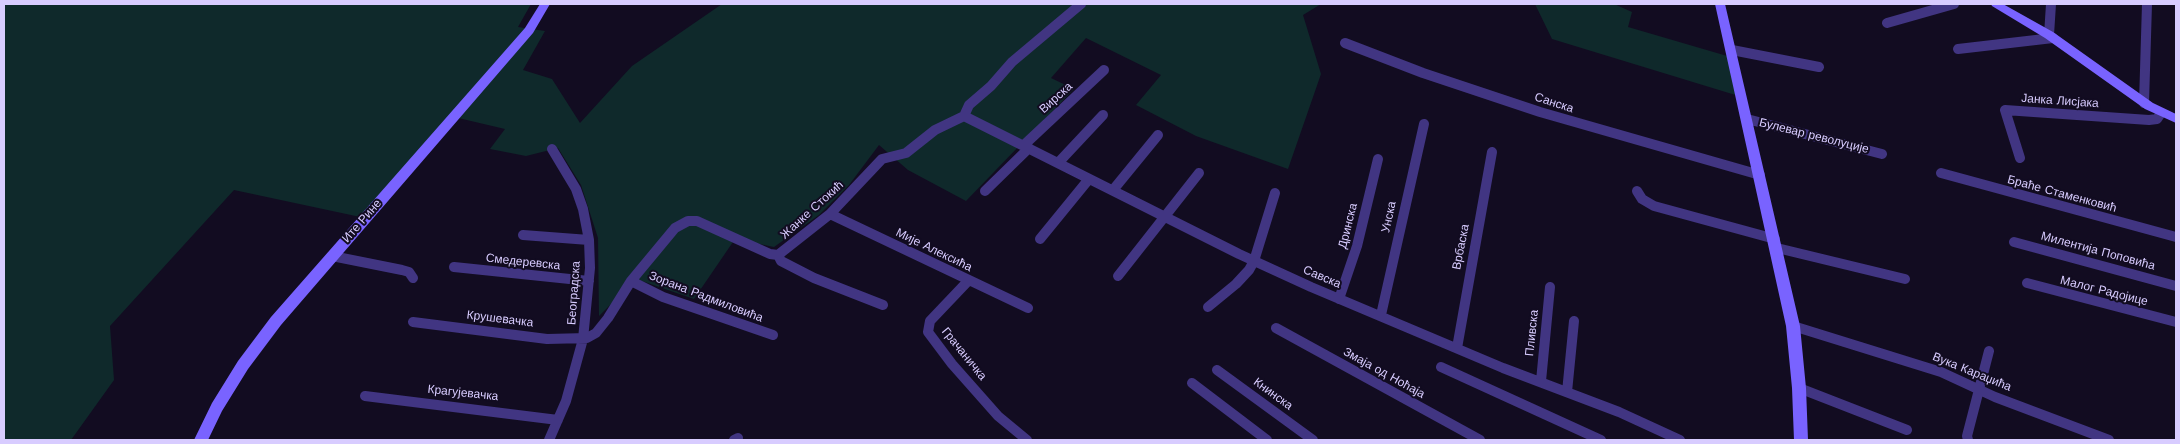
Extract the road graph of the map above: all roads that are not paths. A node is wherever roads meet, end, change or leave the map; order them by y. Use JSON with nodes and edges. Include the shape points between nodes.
{"nodes":[{"id":1,"x":1081,"y":4,"type":"edge"},
{"id":2,"x":1720,"y":4,"type":"edge"},
{"id":3,"x":1954,"y":4,"type":"edge"},
{"id":4,"x":1996,"y":4,"type":"edge"},
{"id":5,"x":2051,"y":4,"type":"edge"},
{"id":6,"x":2148,"y":4,"type":"edge"},
{"id":7,"x":542,"y":9,"type":"edge"},
{"id":8,"x":1887,"y":23,"type":"dead end"},
{"id":9,"x":2051,"y":37,"type":"junction"},
{"id":10,"x":1345,"y":43,"type":"dead end"},
{"id":11,"x":1958,"y":49,"type":"dead end"},
{"id":12,"x":1732,"y":50,"type":"junction"},
{"id":13,"x":1819,"y":67,"type":"dead end"},
{"id":14,"x":1104,"y":70,"type":"dead end"},
{"id":15,"x":2144,"y":103,"type":"junction"},
{"id":16,"x":2161,"y":112,"type":"junction"},
{"id":17,"x":1103,"y":115,"type":"dead end"},
{"id":18,"x":964,"y":116,"type":"junction"},
{"id":19,"x":1747,"y":119,"type":"junction"},
{"id":20,"x":2176,"y":119,"type":"edge"},
{"id":21,"x":1424,"y":124,"type":"dead end"},
{"id":22,"x":1158,"y":135,"type":"dead end"},
{"id":23,"x":1026,"y":147,"type":"junction"},
{"id":24,"x":552,"y":149,"type":"dead end"},
{"id":25,"x":1492,"y":152,"type":"dead end"},
{"id":26,"x":1882,"y":154,"type":"dead end"},
{"id":27,"x":2020,"y":158,"type":"dead end"},
{"id":28,"x":1378,"y":159,"type":"dead end"},
{"id":29,"x":1058,"y":163,"type":"junction"},
{"id":30,"x":1199,"y":173,"type":"dead end"},
{"id":31,"x":1941,"y":173,"type":"dead end"},
{"id":32,"x":1760,"y":175,"type":"junction"},
{"id":33,"x":1088,"y":179,"type":"junction"},
{"id":34,"x":1113,"y":190,"type":"junction"},
{"id":35,"x":985,"y":191,"type":"dead end"},
{"id":36,"x":1637,"y":191,"type":"dead end"},
{"id":37,"x":1275,"y":193,"type":"dead end"},
{"id":38,"x":830,"y":214,"type":"junction"},
{"id":39,"x":1165,"y":215,"type":"junction"},
{"id":40,"x":523,"y":235,"type":"dead end"},
{"id":41,"x":2176,"y":237,"type":"edge"},
{"id":42,"x":1040,"y":239,"type":"dead end"},
{"id":43,"x":589,"y":240,"type":"junction"},
{"id":44,"x":2014,"y":242,"type":"dead end"},
{"id":45,"x":1776,"y":243,"type":"junction"},
{"id":46,"x":778,"y":255,"type":"junction"},
{"id":47,"x":332,"y":256,"type":"junction"},
{"id":48,"x":1254,"y":261,"type":"junction"},
{"id":49,"x":454,"y":267,"type":"dead end"},
{"id":50,"x":1118,"y":276,"type":"dead end"},
{"id":51,"x":413,"y":278,"type":"dead end"},
{"id":52,"x":1905,"y":279,"type":"dead end"},
{"id":53,"x":969,"y":280,"type":"junction"},
{"id":54,"x":589,"y":281,"type":"junction"},
{"id":55,"x":631,"y":282,"type":"junction"},
{"id":56,"x":2026,"y":283,"type":"dead end"},
{"id":57,"x":2176,"y":286,"type":"edge"},
{"id":58,"x":1550,"y":287,"type":"dead end"},
{"id":59,"x":1340,"y":299,"type":"junction"},
{"id":60,"x":884,"y":305,"type":"dead end"},
{"id":61,"x":1208,"y":307,"type":"dead end"},
{"id":62,"x":1028,"y":308,"type":"dead end"},
{"id":63,"x":1381,"y":315,"type":"junction"},
{"id":64,"x":1574,"y":321,"type":"dead end"},
{"id":65,"x":414,"y":322,"type":"dead end"},
{"id":66,"x":2176,"y":322,"type":"edge"},
{"id":67,"x":1793,"y":326,"type":"junction"},
{"id":68,"x":1276,"y":328,"type":"dead end"},
{"id":69,"x":772,"y":335,"type":"dead end"},
{"id":70,"x":583,"y":339,"type":"junction"},
{"id":71,"x":1457,"y":348,"type":"junction"},
{"id":72,"x":1989,"y":351,"type":"dead end"},
{"id":73,"x":1442,"y":367,"type":"dead end"},
{"id":74,"x":1217,"y":370,"type":"dead end"},
{"id":75,"x":1541,"y":381,"type":"junction"},
{"id":76,"x":1192,"y":383,"type":"dead end"},
{"id":77,"x":1799,"y":388,"type":"junction"},
{"id":78,"x":1979,"y":389,"type":"junction"},
{"id":79,"x":1567,"y":392,"type":"junction"},
{"id":80,"x":365,"y":396,"type":"dead end"},
{"id":81,"x":558,"y":420,"type":"junction"},
{"id":82,"x":1907,"y":430,"type":"dead end"},
{"id":83,"x":201,"y":440,"type":"edge"},
{"id":84,"x":549,"y":440,"type":"edge"},
{"id":85,"x":1026,"y":440,"type":"edge"},
{"id":86,"x":1267,"y":440,"type":"edge"},
{"id":87,"x":1313,"y":440,"type":"edge"},
{"id":88,"x":1480,"y":440,"type":"edge"},
{"id":89,"x":1601,"y":440,"type":"edge"},
{"id":90,"x":1680,"y":440,"type":"edge"},
{"id":91,"x":1800,"y":440,"type":"edge"},
{"id":92,"x":1968,"y":440,"type":"edge"},
{"id":93,"x":2109,"y":440,"type":"edge"}],
"edges":[{"from":1,"to":18,"type":"street","name":"Жанке Стокић","via":[[1012,62],[972,102]]},
{"from":2,"to":12,"type":"street","name":"Булевар револуције"},
{"from":3,"to":8,"type":"street"},
{"from":4,"to":9,"type":"street"},
{"from":5,"to":9,"type":"street"},
{"from":6,"to":15,"type":"street"},
{"from":7,"to":47,"type":"street","name":"Ите Рине","via":[[529,30]]},
{"from":9,"to":11,"type":"street"},
{"from":9,"to":15,"type":"street"},
{"from":10,"to":32,"type":"street","name":"Санска","via":[[1548,115]]},
{"from":12,"to":13,"type":"street"},
{"from":12,"to":19,"type":"street","name":"Булевар револуције"},
{"from":14,"to":23,"type":"street","name":"Вирска"},
{"from":15,"to":16,"type":"street"},
{"from":16,"to":20,"type":"street"},
{"from":16,"to":27,"type":"street","name":"Јанка Лисјака","via":[[2157,119],[2149,120],[2005,110]]},
{"from":17,"to":29,"type":"street"},
{"from":18,"to":23,"type":"street","name":"Савска"},
{"from":18,"to":38,"type":"street","name":"Жанке Стокић","via":[[935,130],[906,153],[882,159]]},
{"from":19,"to":26,"type":"street","name":"Булевар револуције"},
{"from":19,"to":32,"type":"street","name":"Булевар револуције"},
{"from":21,"to":63,"type":"street","name":"Унска"},
{"from":22,"to":34,"type":"street"},
{"from":23,"to":29,"type":"street","name":"Савска"},
{"from":23,"to":35,"type":"street","name":"Вирска"},
{"from":24,"to":43,"type":"street","name":"Београдска","via":[[576,189]]},
{"from":25,"to":71,"type":"street","name":"Врбаска"},
{"from":28,"to":59,"type":"street","name":"Дринска","via":[[1357,246]]},
{"from":29,"to":33,"type":"street","name":"Савска"},
{"from":30,"to":39,"type":"street"},
{"from":31,"to":41,"type":"street","name":"Браће Стаменковић"},
{"from":32,"to":45,"type":"street","name":"Булевар револуције"},
{"from":33,"to":34,"type":"street","name":"Савска"},
{"from":33,"to":42,"type":"street"},
{"from":34,"to":39,"type":"street","name":"Савска"},
{"from":36,"to":45,"type":"street","via":[[1654,206]]},
{"from":37,"to":48,"type":"street"},
{"from":38,"to":46,"type":"street","name":"Жанке Стокић"},
{"from":38,"to":53,"type":"street","name":"Мије Алексића"},
{"from":39,"to":48,"type":"street","name":"Савска"},
{"from":39,"to":50,"type":"street"},
{"from":40,"to":43,"type":"street"},
{"from":43,"to":54,"type":"street","name":"Београдска"},
{"from":44,"to":57,"type":"street","name":"Милентија Поповића"},
{"from":45,"to":52,"type":"street"},
{"from":45,"to":67,"type":"street","name":"Булевар револуције"},
{"from":46,"to":55,"type":"street","name":"Жанке Стокић","via":[[697,221],[688,221],[675,228]]},
{"from":46,"to":60,"type":"street","via":[[781,261],[814,278]]},
{"from":47,"to":51,"type":"street","via":[[410,272]]},
{"from":47,"to":83,"type":"street","name":"Ите Рине","via":[[242,365]]},
{"from":48,"to":59,"type":"street","name":"Савска"},
{"from":48,"to":61,"type":"street","via":[[1236,284]]},
{"from":49,"to":54,"type":"street","name":"Смедеревска"},
{"from":53,"to":62,"type":"street","name":"Мије Алексића"},
{"from":53,"to":85,"type":"street","name":"Грачаничка","via":[[927,329],[952,364],[998,416]]},
{"from":54,"to":70,"type":"street","name":"Београдска"},
{"from":55,"to":69,"type":"street","name":"Зорана Радмиловића","via":[[663,297]]},
{"from":55,"to":70,"type":"street","name":"Жанке Стокић","via":[[608,318],[592,336]]},
{"from":56,"to":66,"type":"street","name":"Малог Радојице"},
{"from":58,"to":75,"type":"street","name":"Пливска"},
{"from":59,"to":63,"type":"street","name":"Савска"},
{"from":63,"to":71,"type":"street","name":"Савска"},
{"from":64,"to":79,"type":"street"},
{"from":65,"to":70,"type":"street","name":"Крушевачка","via":[[509,335]]},
{"from":67,"to":77,"type":"street","name":"Булевар револуције"},
{"from":67,"to":78,"type":"street","name":"Вука Караџића","via":[[1941,372]]},
{"from":68,"to":88,"type":"street","name":"Змаја од Ноћаја"},
{"from":70,"to":81,"type":"street","name":"Београдска"},
{"from":71,"to":75,"type":"street","name":"Савска"},
{"from":72,"to":78,"type":"street"},
{"from":73,"to":89,"type":"street"},
{"from":74,"to":87,"type":"street","name":"Книнска"},
{"from":75,"to":79,"type":"street","name":"Савска"},
{"from":76,"to":86,"type":"street"},
{"from":77,"to":82,"type":"street"},
{"from":77,"to":91,"type":"street","name":"Булевар револуције"},
{"from":78,"to":92,"type":"street"},
{"from":78,"to":93,"type":"street","name":"Вука Караџића"},
{"from":79,"to":90,"type":"street","name":"Савска"},
{"from":80,"to":81,"type":"street","name":"Крагујевачка"},
{"from":81,"to":84,"type":"street","name":"Београдска"}]}
